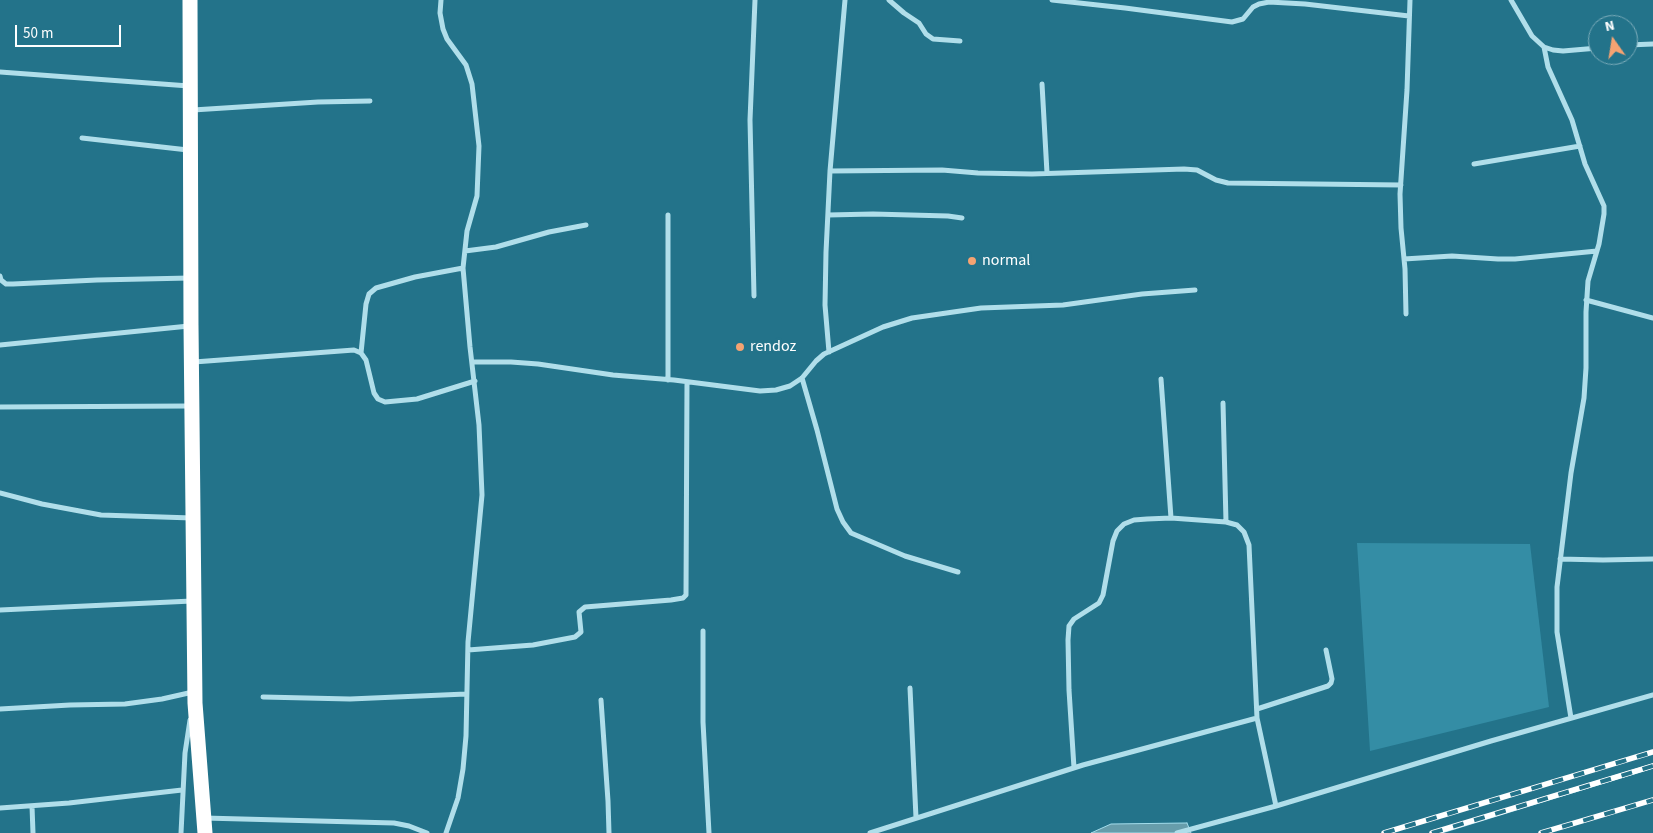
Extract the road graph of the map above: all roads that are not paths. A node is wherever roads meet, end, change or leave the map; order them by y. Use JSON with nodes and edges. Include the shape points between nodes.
{"nodes":[{"id":1,"x":190,"y":0,"type":"edge"},
{"id":2,"x":441,"y":0,"type":"edge"},
{"id":3,"x":755,"y":0,"type":"edge"},
{"id":4,"x":845,"y":0,"type":"edge"},
{"id":5,"x":890,"y":0,"type":"edge"},
{"id":6,"x":1052,"y":0,"type":"edge"},
{"id":7,"x":1410,"y":0,"type":"edge"},
{"id":8,"x":1511,"y":0,"type":"edge"},
{"id":9,"x":1409,"y":16,"type":"junction"},
{"id":10,"x":960,"y":41,"type":"dead end"},
{"id":11,"x":1653,"y":44,"type":"edge"},
{"id":12,"x":1638,"y":45,"type":"edge"},
{"id":13,"x":1544,"y":47,"type":"junction"},
{"id":14,"x":1588,"y":49,"type":"edge"},
{"id":15,"x":0,"y":72,"type":"edge"},
{"id":16,"x":1042,"y":84,"type":"dead end"},
{"id":17,"x":190,"y":86,"type":"junction"},
{"id":18,"x":370,"y":101,"type":"dead end"},
{"id":19,"x":190,"y":110,"type":"junction"},
{"id":20,"x":82,"y":138,"type":"dead end"},
{"id":21,"x":1580,"y":146,"type":"junction"},
{"id":22,"x":190,"y":151,"type":"junction"},
{"id":23,"x":1474,"y":164,"type":"dead end"},
{"id":24,"x":830,"y":171,"type":"junction"},
{"id":25,"x":1047,"y":173,"type":"junction"},
{"id":26,"x":1401,"y":185,"type":"junction"},
{"id":27,"x":668,"y":214,"type":"dead end"},
{"id":28,"x":828,"y":215,"type":"junction"},
{"id":29,"x":962,"y":218,"type":"dead end"},
{"id":30,"x":586,"y":225,"type":"dead end"},
{"id":31,"x":1597,"y":251,"type":"junction"},
{"id":32,"x":465,"y":252,"type":"junction"},
{"id":33,"x":1404,"y":259,"type":"junction"},
{"id":34,"x":463,"y":268,"type":"junction"},
{"id":35,"x":0,"y":276,"type":"edge"},
{"id":36,"x":191,"y":278,"type":"junction"},
{"id":37,"x":1195,"y":290,"type":"dead end"},
{"id":38,"x":754,"y":296,"type":"dead end"},
{"id":39,"x":1586,"y":300,"type":"junction"},
{"id":40,"x":1406,"y":314,"type":"dead end"},
{"id":41,"x":1653,"y":318,"type":"edge"},
{"id":42,"x":191,"y":325,"type":"junction"},
{"id":43,"x":0,"y":345,"type":"edge"},
{"id":44,"x":829,"y":352,"type":"junction"},
{"id":45,"x":361,"y":353,"type":"junction"},
{"id":46,"x":191,"y":362,"type":"junction"},
{"id":47,"x":472,"y":362,"type":"junction"},
{"id":48,"x":802,"y":378,"type":"junction"},
{"id":49,"x":1160,"y":379,"type":"dead end"},
{"id":50,"x":668,"y":380,"type":"junction"},
{"id":51,"x":475,"y":381,"type":"junction"},
{"id":52,"x":687,"y":382,"type":"junction"},
{"id":53,"x":1223,"y":403,"type":"dead end"},
{"id":54,"x":192,"y":406,"type":"junction"},
{"id":55,"x":0,"y":407,"type":"edge"},
{"id":56,"x":0,"y":493,"type":"edge"},
{"id":57,"x":193,"y":518,"type":"junction"},
{"id":58,"x":1171,"y":518,"type":"junction"},
{"id":59,"x":1226,"y":522,"type":"junction"},
{"id":60,"x":1560,"y":559,"type":"junction"},
{"id":61,"x":1653,"y":559,"type":"edge"},
{"id":62,"x":958,"y":572,"type":"dead end"},
{"id":63,"x":194,"y":600,"type":"junction"},
{"id":64,"x":0,"y":610,"type":"edge"},
{"id":65,"x":703,"y":631,"type":"dead end"},
{"id":66,"x":468,"y":650,"type":"junction"},
{"id":67,"x":1326,"y":650,"type":"dead end"},
{"id":68,"x":910,"y":688,"type":"dead end"},
{"id":69,"x":466,"y":694,"type":"junction"},
{"id":70,"x":1653,"y":694,"type":"edge"},
{"id":71,"x":195,"y":697,"type":"junction"},
{"id":72,"x":263,"y":697,"type":"dead end"},
{"id":73,"x":601,"y":700,"type":"dead end"},
{"id":74,"x":0,"y":709,"type":"edge"},
{"id":75,"x":1257,"y":709,"type":"junction"},
{"id":76,"x":1258,"y":718,"type":"junction"},
{"id":77,"x":1571,"y":718,"type":"junction"},
{"id":78,"x":1653,"y":766,"type":"edge"},
{"id":79,"x":1074,"y":768,"type":"junction"},
{"id":80,"x":182,"y":790,"type":"junction"},
{"id":81,"x":32,"y":806,"type":"junction"},
{"id":82,"x":1276,"y":806,"type":"junction"},
{"id":83,"x":0,"y":808,"type":"edge"},
{"id":84,"x":916,"y":818,"type":"junction"},
{"id":85,"x":204,"y":826,"type":"edge"},
{"id":86,"x":33,"y":833,"type":"edge"},
{"id":87,"x":181,"y":833,"type":"edge"},
{"id":88,"x":428,"y":833,"type":"edge"},
{"id":89,"x":446,"y":833,"type":"edge"},
{"id":90,"x":609,"y":833,"type":"edge"},
{"id":91,"x":709,"y":833,"type":"edge"},
{"id":92,"x":870,"y":833,"type":"edge"},
{"id":93,"x":1176,"y":833,"type":"edge"},
{"id":94,"x":1435,"y":833,"type":"edge"}],
"edges":[{"from":1,"to":17,"type":"highway"},
{"from":2,"to":32,"type":"street","via":[[443,29],[466,65],[472,84],[479,146],[477,196]]},
{"from":3,"to":38,"type":"street","via":[[750,120]]},
{"from":4,"to":24,"type":"street"},
{"from":5,"to":10,"type":"street","via":[[919,22],[933,40]]},
{"from":6,"to":9,"type":"street","via":[[1232,22],[1244,18],[1253,7],[1269,2]]},
{"from":7,"to":9,"type":"street"},
{"from":8,"to":13,"type":"street","via":[[1532,36]]},
{"from":9,"to":26,"type":"street"},
{"from":11,"to":12,"type":"street"},
{"from":13,"to":14,"type":"street","via":[[1563,51]]},
{"from":13,"to":21,"type":"street","via":[[1548,67]]},
{"from":15,"to":17,"type":"street"},
{"from":16,"to":25,"type":"street"},
{"from":17,"to":19,"type":"highway"},
{"from":18,"to":19,"type":"street"},
{"from":19,"to":22,"type":"highway"},
{"from":20,"to":22,"type":"street"},
{"from":21,"to":23,"type":"street"},
{"from":21,"to":31,"type":"street","via":[[1604,206]]},
{"from":22,"to":36,"type":"highway"},
{"from":24,"to":25,"type":"street"},
{"from":24,"to":28,"type":"street"},
{"from":25,"to":26,"type":"street","via":[[1184,168],[1228,183]]},
{"from":26,"to":33,"type":"street"},
{"from":27,"to":50,"type":"street"},
{"from":28,"to":29,"type":"street"},
{"from":28,"to":44,"type":"street","via":[[825,284]]},
{"from":30,"to":32,"type":"street"},
{"from":31,"to":33,"type":"street","via":[[1515,258],[1452,256]]},
{"from":31,"to":39,"type":"street"},
{"from":32,"to":34,"type":"street"},
{"from":33,"to":40,"type":"street"},
{"from":34,"to":45,"type":"street","via":[[415,276],[376,288],[369,294],[366,304]]},
{"from":34,"to":47,"type":"street"},
{"from":35,"to":36,"type":"street","via":[[6,284]]},
{"from":36,"to":42,"type":"highway"},
{"from":37,"to":44,"type":"street","via":[[1064,305],[981,308],[912,318],[883,327]]},
{"from":39,"to":41,"type":"street"},
{"from":39,"to":60,"type":"street","via":[[1584,398]]},
{"from":42,"to":43,"type":"street"},
{"from":42,"to":46,"type":"highway"},
{"from":44,"to":48,"type":"street","via":[[816,361]]},
{"from":45,"to":46,"type":"street","via":[[342,350]]},
{"from":45,"to":51,"type":"street","via":[[366,360],[374,393],[385,402],[417,399]]},
{"from":46,"to":54,"type":"highway"},
{"from":47,"to":50,"type":"street","via":[[538,364]]},
{"from":47,"to":51,"type":"street"},
{"from":48,"to":52,"type":"street","via":[[790,386],[760,391]]},
{"from":48,"to":62,"type":"street","via":[[837,510],[851,533],[904,556]]},
{"from":49,"to":58,"type":"street"},
{"from":50,"to":52,"type":"street"},
{"from":51,"to":66,"type":"street","via":[[482,495]]},
{"from":52,"to":66,"type":"street","via":[[686,595],[680,599],[585,607],[579,612],[581,632],[574,637],[533,645]]},
{"from":53,"to":59,"type":"street"},
{"from":54,"to":55,"type":"street"},
{"from":54,"to":57,"type":"highway"},
{"from":56,"to":57,"type":"street","via":[[101,516]]},
{"from":57,"to":63,"type":"highway"},
{"from":58,"to":59,"type":"street"},
{"from":58,"to":79,"type":"street","via":[[1134,520],[1117,531],[1099,603],[1074,619],[1069,626]]},
{"from":59,"to":75,"type":"street","via":[[1237,525],[1249,545]]},
{"from":60,"to":61,"type":"street"},
{"from":60,"to":77,"type":"street","via":[[1556,587],[1557,632]]},
{"from":63,"to":64,"type":"street"},
{"from":63,"to":71,"type":"highway"},
{"from":65,"to":91,"type":"street","via":[[703,722]]},
{"from":66,"to":69,"type":"street"},
{"from":67,"to":75,"type":"street","via":[[1332,678],[1328,686]]},
{"from":68,"to":84,"type":"street"},
{"from":69,"to":72,"type":"street","via":[[350,699]]},
{"from":69,"to":89,"type":"street","via":[[463,770]]},
{"from":70,"to":77,"type":"street"},
{"from":71,"to":74,"type":"street","via":[[125,704]]},
{"from":71,"to":80,"type":"street","via":[[188,729]]},
{"from":71,"to":85,"type":"highway"},
{"from":73,"to":90,"type":"street"},
{"from":75,"to":76,"type":"street"},
{"from":76,"to":79,"type":"street"},
{"from":76,"to":82,"type":"street"},
{"from":77,"to":82,"type":"street"},
{"from":78,"to":94,"type":"street"},
{"from":79,"to":84,"type":"street"},
{"from":80,"to":81,"type":"street"},
{"from":80,"to":87,"type":"street"},
{"from":81,"to":83,"type":"street"},
{"from":81,"to":86,"type":"street"},
{"from":82,"to":93,"type":"street"},
{"from":84,"to":92,"type":"street"},
{"from":85,"to":88,"type":"street","via":[[394,823]]}]}
